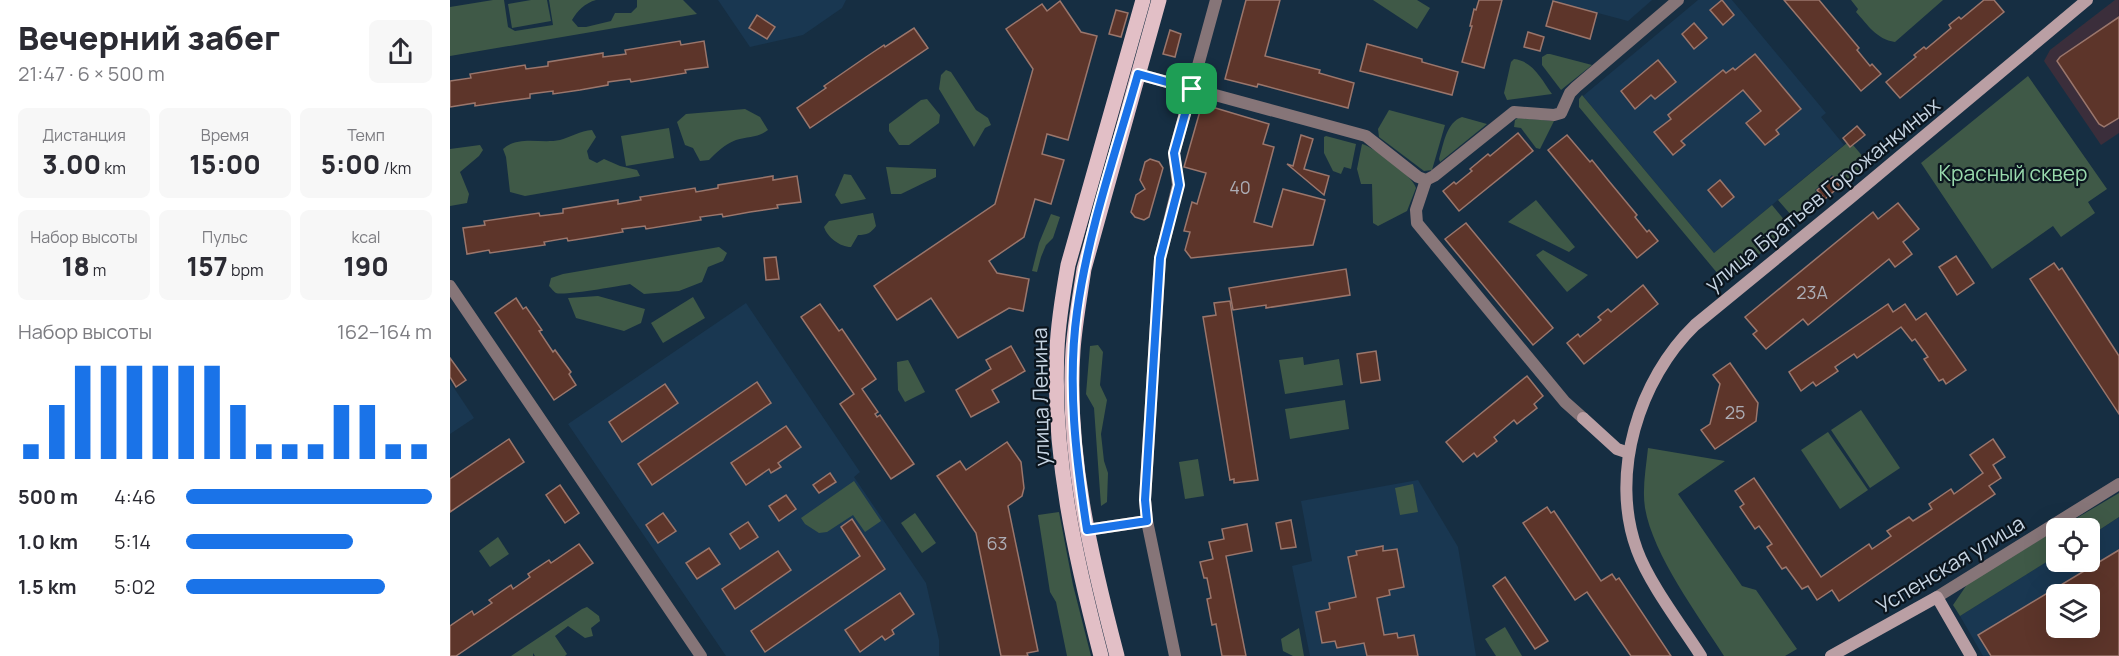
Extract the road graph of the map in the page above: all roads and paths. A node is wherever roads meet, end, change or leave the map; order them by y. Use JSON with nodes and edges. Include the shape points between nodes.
{"nodes":[{"id":1,"x":1143,"y":0,"type":"edge"},
{"id":2,"x":1159,"y":0,"type":"edge"},
{"id":3,"x":1215,"y":0,"type":"edge"},
{"id":4,"x":1678,"y":0,"type":"edge"},
{"id":5,"x":2087,"y":0,"type":"edge"},
{"id":6,"x":1138,"y":74,"type":"junction"},
{"id":7,"x":1192,"y":89,"type":"junction"},
{"id":8,"x":1426,"y":180,"type":"junction"},
{"id":9,"x":450,"y":286,"type":"edge"},
{"id":10,"x":1629,"y":453,"type":"junction"},
{"id":11,"x":2119,"y":484,"type":"edge"},
{"id":12,"x":1147,"y":521,"type":"junction"},
{"id":13,"x":1087,"y":530,"type":"junction"},
{"id":14,"x":1936,"y":597,"type":"junction"},
{"id":15,"x":701,"y":656,"type":"edge"},
{"id":16,"x":1101,"y":656,"type":"edge"},
{"id":17,"x":1117,"y":656,"type":"edge"},
{"id":18,"x":1175,"y":656,"type":"edge"},
{"id":19,"x":1701,"y":656,"type":"edge"},
{"id":20,"x":1831,"y":656,"type":"edge"},
{"id":21,"x":1971,"y":656,"type":"edge"}],
"edges":[{"from":1,"to":16,"type":"main road","name":"улица Ленина","via":[[1068,265],[1057,350],[1065,495]]},
{"from":2,"to":6,"type":"main road","name":"улица Ленина"},
{"from":3,"to":7,"type":"street"},
{"from":4,"to":8,"type":"street","via":[[1576,87],[1561,113],[1554,116],[1514,112]]},
{"from":5,"to":10,"type":"street","name":"улица Братьев Горожанкиных","via":[[1695,324],[1662,368],[1646,398]]},
{"from":6,"to":7,"type":"street"},
{"from":6,"to":13,"type":"main road","name":"улица Ленина","via":[[1084,269],[1077,313],[1073,392],[1077,463]]},
{"from":7,"to":8,"type":"street","via":[[1366,136]]},
{"from":7,"to":12,"type":"street","via":[[1174,153],[1179,185],[1160,258],[1145,500]]},
{"from":8,"to":10,"type":"street","via":[[1416,210],[1417,223],[1565,402],[1617,449]]},
{"from":9,"to":15,"type":"street"},
{"from":10,"to":19,"type":"street","name":"улица Братьев Горожанкиных","via":[[1628,511],[1637,549]]},
{"from":11,"to":14,"type":"street","name":"Успенская улица"},
{"from":12,"to":13,"type":"street"},
{"from":12,"to":18,"type":"street"},
{"from":13,"to":17,"type":"main road","name":"улица Ленина"},
{"from":14,"to":20,"type":"street","name":"Успенская улица"},
{"from":14,"to":21,"type":"street"}]}
